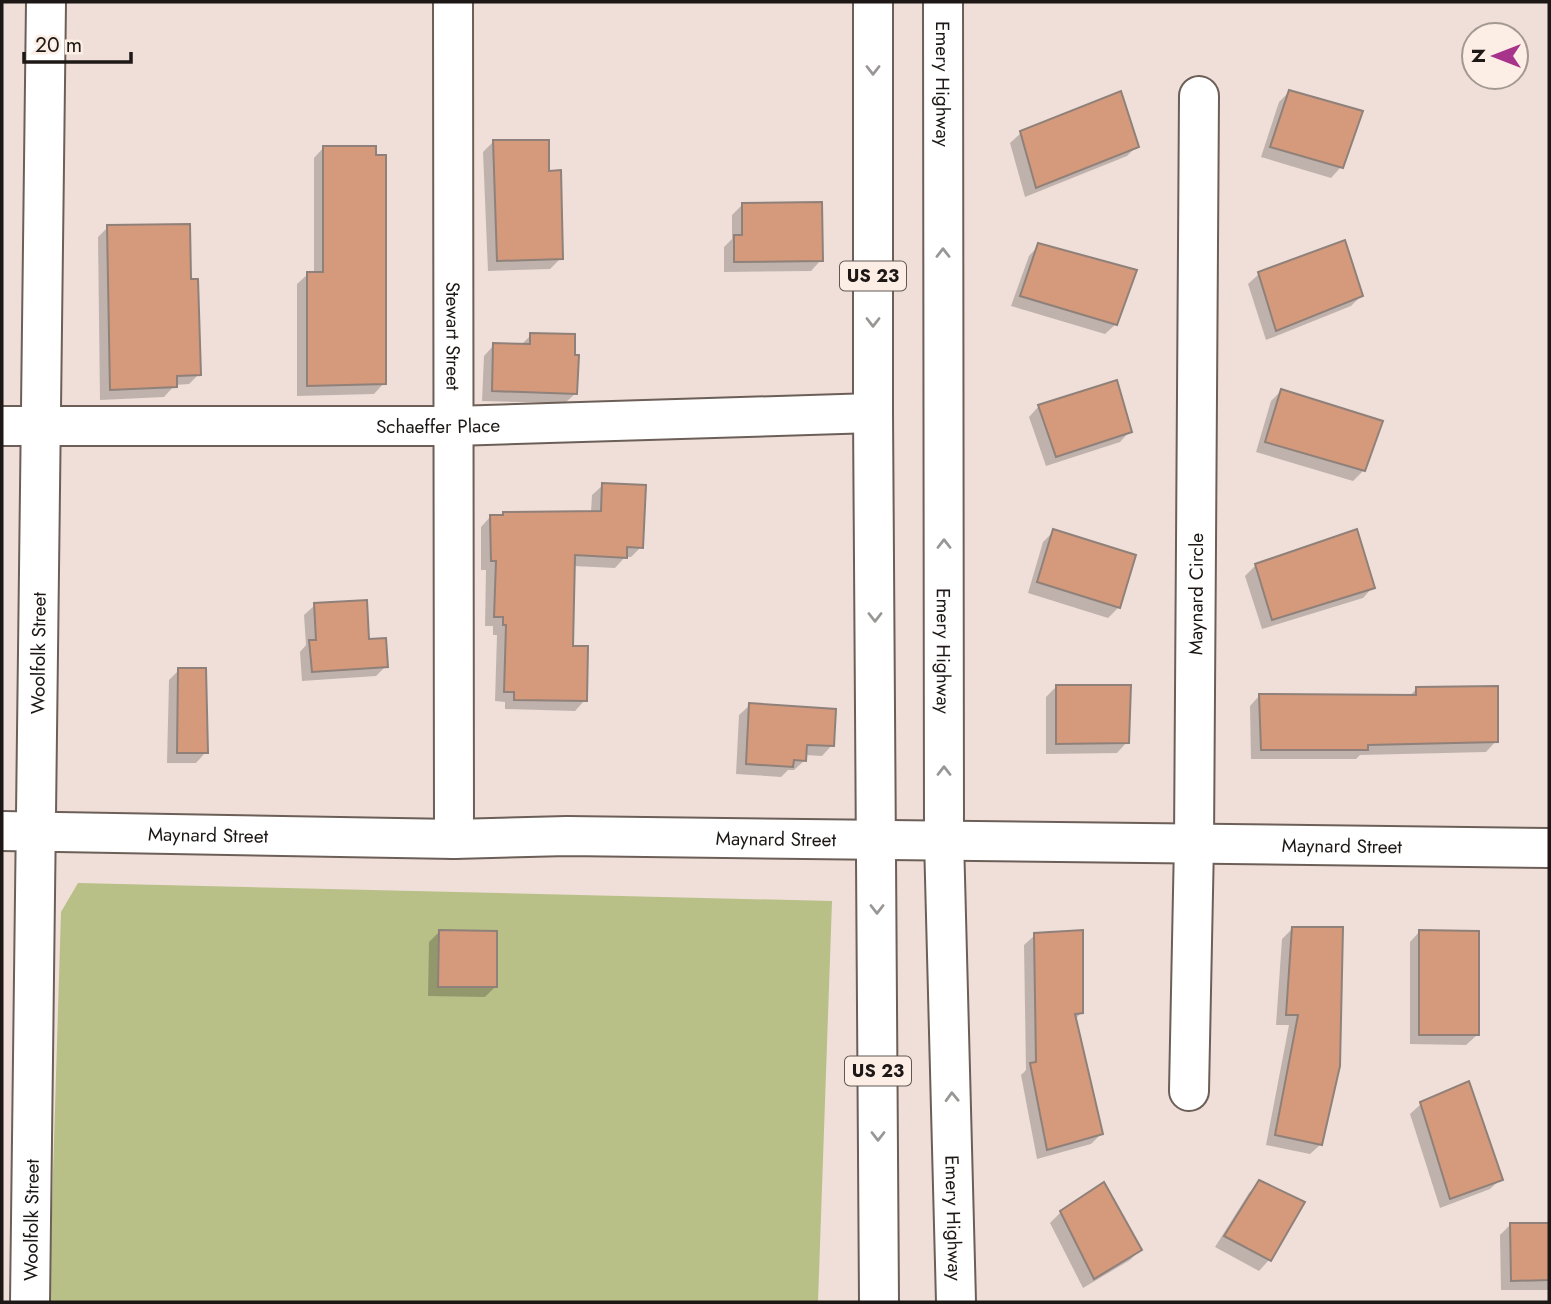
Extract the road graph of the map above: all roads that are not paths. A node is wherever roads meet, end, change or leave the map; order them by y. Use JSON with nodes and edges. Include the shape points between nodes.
{"nodes":[{"id":1,"x":46,"y":2,"type":"edge"},
{"id":2,"x":453,"y":2,"type":"edge"},
{"id":3,"x":873,"y":2,"type":"edge"},
{"id":4,"x":943,"y":2,"type":"edge"},
{"id":5,"x":1199,"y":96,"type":"dead end"},
{"id":6,"x":873,"y":413,"type":"junction"},
{"id":7,"x":2,"y":426,"type":"edge"},
{"id":8,"x":41,"y":426,"type":"junction"},
{"id":9,"x":454,"y":426,"type":"junction"},
{"id":10,"x":18,"y":831,"type":"edge"},
{"id":11,"x":454,"y":839,"type":"junction"},
{"id":12,"x":944,"y":839,"type":"junction"},
{"id":13,"x":877,"y":840,"type":"junction"},
{"id":14,"x":1194,"y":843,"type":"junction"},
{"id":15,"x":1549,"y":848,"type":"edge"},
{"id":16,"x":1189,"y":1091,"type":"dead end"},
{"id":17,"x":20,"y":1281,"type":"edge"},
{"id":18,"x":879,"y":1302,"type":"edge"},
{"id":19,"x":956,"y":1302,"type":"edge"}],
"edges":[{"from":1,"to":8,"type":"main road","name":"Woolfolk Street"},
{"from":2,"to":9,"type":"main road","name":"Stewart Street"},
{"from":3,"to":6,"type":"main road","number":"US 23","one_way":true},
{"from":12,"to":4,"type":"main road","name":"Emery Highway","one_way":true},
{"from":5,"to":14,"type":"main road","name":"Maynard Circle"},
{"from":6,"to":9,"type":"main road","name":"Schaeffer Place"},
{"from":6,"to":13,"type":"main road","number":"US 23","one_way":true},
{"from":7,"to":8,"type":"main road","name":"Schaeffer Place"},
{"from":8,"to":9,"type":"main road","name":"Schaeffer Place"},
{"from":8,"to":10,"type":"main road","name":"Woolfolk Street"},
{"from":9,"to":11,"type":"main road","name":"Stewart Street"},
{"from":10,"to":11,"type":"main road","name":"Maynard Street"},
{"from":10,"to":17,"type":"main road","name":"Woolfolk Street"},
{"from":11,"to":13,"type":"main road","name":"Maynard Street"},
{"from":12,"to":13,"type":"main road","name":"Maynard Street"},
{"from":12,"to":14,"type":"main road","name":"Maynard Street"},
{"from":19,"to":12,"type":"main road","name":"Emery Highway","one_way":true},
{"from":13,"to":18,"type":"main road","number":"US 23","one_way":true},
{"from":14,"to":15,"type":"main road","name":"Maynard Street"},
{"from":14,"to":16,"type":"main road","name":"Maynard Circle"}]}
